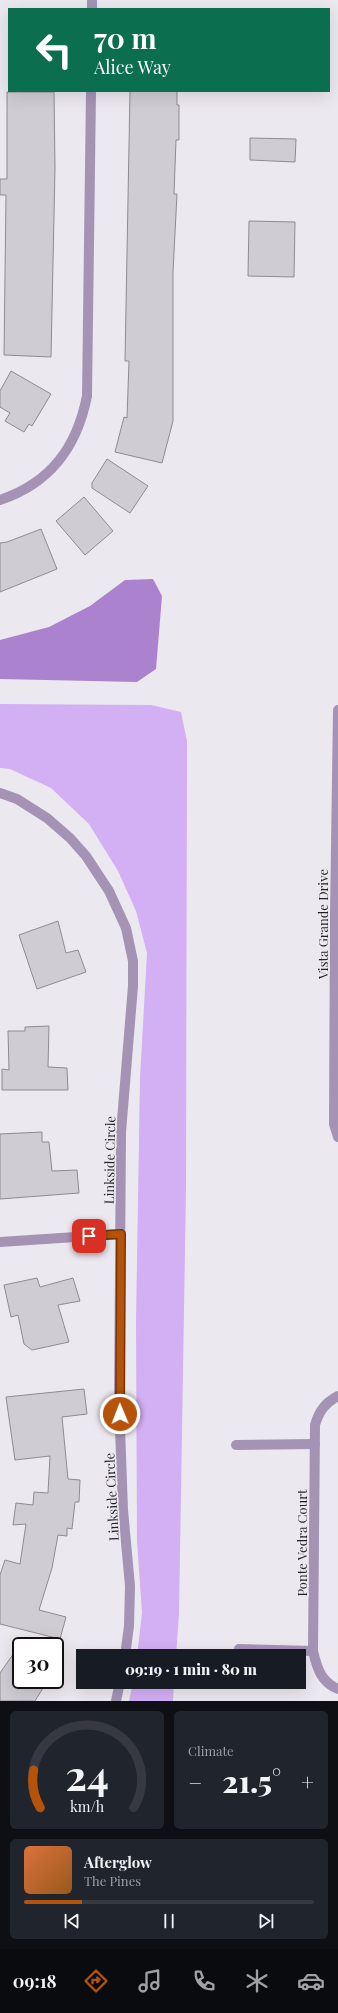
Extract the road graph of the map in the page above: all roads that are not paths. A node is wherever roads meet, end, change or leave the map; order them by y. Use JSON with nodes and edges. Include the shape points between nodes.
{"nodes":[{"id":1,"x":91,"y":92,"type":"edge"},
{"id":2,"x":0,"y":500,"type":"edge"},
{"id":3,"x":338,"y":710,"type":"edge"},
{"id":4,"x":337,"y":789,"type":"edge"},
{"id":5,"x":0,"y":792,"type":"edge"},
{"id":6,"x":336,"y":1012,"type":"edge"},
{"id":7,"x":338,"y":1137,"type":"edge"},
{"id":8,"x":121,"y":1234,"type":"junction"},
{"id":9,"x":0,"y":1242,"type":"edge"},
{"id":10,"x":338,"y":1396,"type":"edge"},
{"id":11,"x":315,"y":1444,"type":"junction"},
{"id":12,"x":236,"y":1445,"type":"dead end"},
{"id":13,"x":126,"y":1649,"type":"edge"},
{"id":14,"x":306,"y":1651,"type":"edge"},
{"id":15,"x":313,"y":1651,"type":"junction"},
{"id":16,"x":119,"y":1689,"type":"edge"},
{"id":17,"x":338,"y":1690,"type":"edge"},
{"id":18,"x":116,"y":1701,"type":"edge"}],
"edges":[{"from":1,"to":2,"type":"street","via":[[87,396],[81,424],[58,462],[33,485]]},
{"from":3,"to":4,"type":"street","name":"Vista Grande Drive"},
{"from":4,"to":6,"type":"street","name":"Vista Grande Drive"},
{"from":5,"to":8,"type":"street","name":"Linkside Circle","via":[[17,799],[47,818],[70,838],[86,856],[109,891],[126,928],[133,961],[133,986],[121,1132]]},
{"from":6,"to":7,"type":"street","name":"Vista Grande Drive","via":[[334,1124]]},
{"from":8,"to":9,"type":"street"},
{"from":8,"to":13,"type":"street","name":"Linkside Circle","via":[[119,1401],[123,1510],[130,1586]]},
{"from":10,"to":11,"type":"street","name":"Ponte Vedra Court","via":[[324,1405],[318,1415]]},
{"from":11,"to":12,"type":"street"},
{"from":11,"to":15,"type":"street","name":"Ponte Vedra Court"},
{"from":14,"to":15,"type":"street"},
{"from":15,"to":17,"type":"street","name":"Ponte Vedra Court","via":[[316,1667],[322,1678]]},
{"from":16,"to":18,"type":"street"}]}
